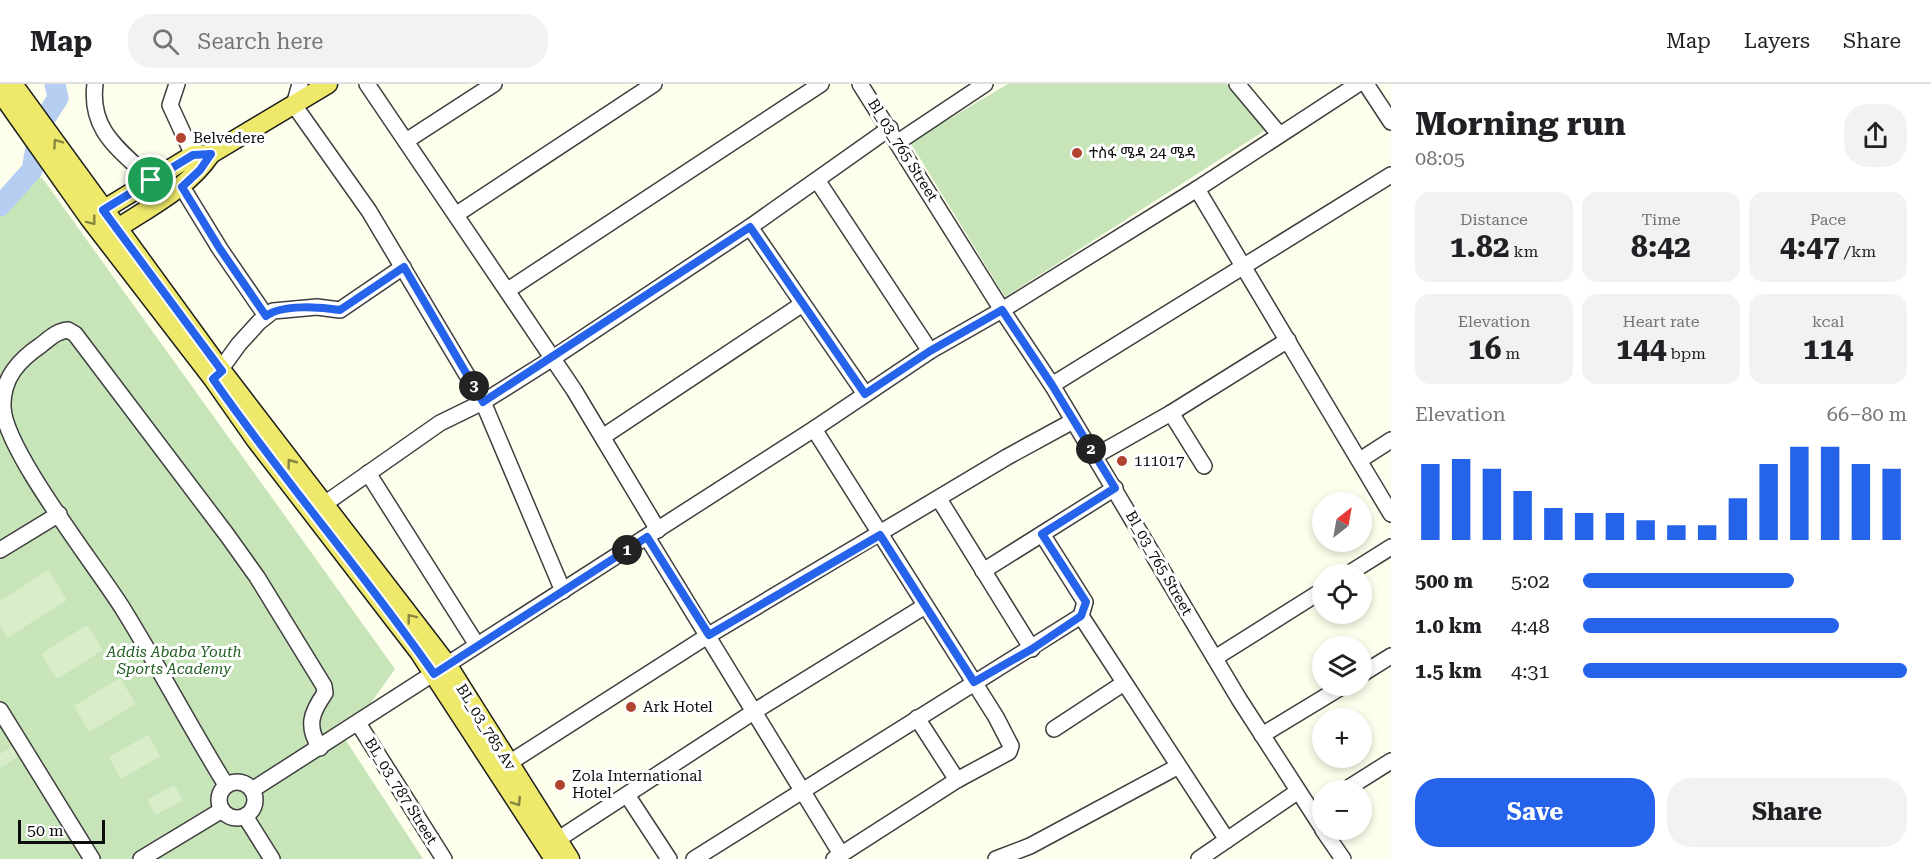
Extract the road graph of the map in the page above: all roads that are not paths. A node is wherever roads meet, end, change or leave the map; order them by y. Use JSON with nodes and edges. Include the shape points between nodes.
{"nodes":[{"id":1,"x":13,"y":84,"type":"edge"},
{"id":2,"x":95,"y":84,"type":"edge"},
{"id":3,"x":177,"y":84,"type":"edge"},
{"id":4,"x":300,"y":84,"type":"edge"},
{"id":5,"x":328,"y":84,"type":"edge"},
{"id":6,"x":368,"y":84,"type":"edge"},
{"id":7,"x":494,"y":84,"type":"edge"},
{"id":8,"x":654,"y":84,"type":"edge"},
{"id":9,"x":821,"y":84,"type":"edge"},
{"id":10,"x":985,"y":84,"type":"edge"},
{"id":11,"x":1237,"y":84,"type":"edge"},
{"id":12,"x":1358,"y":84,"type":"edge"},
{"id":13,"x":1366,"y":84,"type":"edge"},
{"id":14,"x":863,"y":85,"type":"edge"},
{"id":15,"x":0,"y":92,"type":"edge"},
{"id":16,"x":294,"y":105,"type":"junction"},
{"id":17,"x":1391,"y":122,"type":"edge"},
{"id":18,"x":35,"y":127,"type":"junction"},
{"id":19,"x":1279,"y":134,"type":"junction"},
{"id":20,"x":894,"y":135,"type":"junction"},
{"id":21,"x":406,"y":141,"type":"junction"},
{"id":22,"x":202,"y":154,"type":"junction"},
{"id":23,"x":65,"y":170,"type":"junction"},
{"id":24,"x":1391,"y":175,"type":"edge"},
{"id":25,"x":151,"y":180,"type":"junction"},
{"id":26,"x":817,"y":180,"type":"junction"},
{"id":27,"x":182,"y":187,"type":"junction"},
{"id":28,"x":1197,"y":189,"type":"junction"},
{"id":29,"x":103,"y":210,"type":"junction"},
{"id":30,"x":457,"y":214,"type":"junction"},
{"id":31,"x":750,"y":227,"type":"junction"},
{"id":32,"x":118,"y":228,"type":"junction"},
{"id":33,"x":404,"y":267,"type":"junction"},
{"id":34,"x":1243,"y":267,"type":"junction"},
{"id":35,"x":508,"y":290,"type":"junction"},
{"id":36,"x":801,"y":305,"type":"junction"},
{"id":37,"x":1002,"y":310,"type":"junction"},
{"id":38,"x":266,"y":316,"type":"junction"},
{"id":39,"x":1288,"y":340,"type":"junction"},
{"id":40,"x":930,"y":351,"type":"junction"},
{"id":41,"x":553,"y":358,"type":"junction"},
{"id":42,"x":217,"y":375,"type":"junction"},
{"id":43,"x":1052,"y":385,"type":"junction"},
{"id":44,"x":865,"y":394,"type":"junction"},
{"id":45,"x":483,"y":402,"type":"junction"},
{"id":46,"x":1172,"y":413,"type":"junction"},
{"id":47,"x":1073,"y":421,"type":"junction"},
{"id":48,"x":814,"y":429,"type":"junction"},
{"id":49,"x":604,"y":436,"type":"junction"},
{"id":50,"x":1391,"y":440,"type":"edge"},
{"id":51,"x":1095,"y":456,"type":"junction"},
{"id":52,"x":1360,"y":460,"type":"junction"},
{"id":53,"x":1204,"y":466,"type":"dead end"},
{"id":54,"x":368,"y":473,"type":"junction"},
{"id":55,"x":1115,"y":488,"type":"junction"},
{"id":56,"x":939,"y":498,"type":"junction"},
{"id":57,"x":323,"y":505,"type":"junction"},
{"id":58,"x":59,"y":514,"type":"junction"},
{"id":59,"x":1391,"y":514,"type":"edge"},
{"id":60,"x":652,"y":534,"type":"junction"},
{"id":61,"x":1042,"y":534,"type":"junction"},
{"id":62,"x":880,"y":535,"type":"junction"},
{"id":63,"x":1391,"y":547,"type":"edge"},
{"id":64,"x":0,"y":550,"type":"edge"},
{"id":65,"x":1364,"y":564,"type":"edge"},
{"id":66,"x":983,"y":572,"type":"junction"},
{"id":67,"x":563,"y":591,"type":"junction"},
{"id":68,"x":1312,"y":597,"type":"edge"},
{"id":69,"x":925,"y":606,"type":"junction"},
{"id":70,"x":1081,"y":616,"type":"junction"},
{"id":71,"x":709,"y":635,"type":"junction"},
{"id":72,"x":477,"y":645,"type":"junction"},
{"id":73,"x":1032,"y":649,"type":"junction"},
{"id":74,"x":1391,"y":656,"type":"edge"},
{"id":75,"x":1215,"y":658,"type":"junction"},
{"id":76,"x":1372,"y":668,"type":"edge"},
{"id":77,"x":440,"y":669,"type":"junction"},
{"id":78,"x":974,"y":682,"type":"junction"},
{"id":79,"x":1124,"y":683,"type":"junction"},
{"id":80,"x":1326,"y":696,"type":"edge"},
{"id":81,"x":0,"y":710,"type":"edge"},
{"id":82,"x":755,"y":711,"type":"junction"},
{"id":83,"x":917,"y":718,"type":"junction"},
{"id":84,"x":358,"y":723,"type":"junction"},
{"id":85,"x":1054,"y":729,"type":"dead end"},
{"id":86,"x":1262,"y":735,"type":"junction"},
{"id":87,"x":320,"y":747,"type":"junction"},
{"id":88,"x":1391,"y":761,"type":"edge"},
{"id":89,"x":509,"y":763,"type":"junction"},
{"id":90,"x":1177,"y":767,"type":"junction"},
{"id":91,"x":957,"y":780,"type":"junction"},
{"id":92,"x":1361,"y":780,"type":"edge"},
{"id":93,"x":226,"y":785,"type":"junction"},
{"id":94,"x":252,"y":790,"type":"junction"},
{"id":95,"x":800,"y":790,"type":"junction"},
{"id":96,"x":1298,"y":792,"type":"junction"},
{"id":97,"x":627,"y":795,"type":"junction"},
{"id":98,"x":1312,"y":804,"type":"edge"},
{"id":99,"x":222,"y":810,"type":"junction"},
{"id":100,"x":246,"y":816,"type":"junction"},
{"id":101,"x":556,"y":840,"type":"junction"},
{"id":102,"x":1227,"y":840,"type":"junction"},
{"id":103,"x":1330,"y":840,"type":"edge"},
{"id":104,"x":838,"y":857,"type":"edge"},
{"id":105,"x":92,"y":859,"type":"edge"},
{"id":106,"x":141,"y":859,"type":"edge"},
{"id":107,"x":272,"y":859,"type":"edge"},
{"id":108,"x":444,"y":859,"type":"edge"},
{"id":109,"x":554,"y":859,"type":"edge"},
{"id":110,"x":570,"y":859,"type":"edge"},
{"id":111,"x":669,"y":859,"type":"edge"},
{"id":112,"x":694,"y":859,"type":"edge"},
{"id":113,"x":996,"y":859,"type":"edge"},
{"id":114,"x":1199,"y":859,"type":"edge"},
{"id":115,"x":1343,"y":859,"type":"edge"}],
"edges":[{"from":1,"to":18,"type":"main road"},
{"from":2,"to":25,"type":"street","via":[[93,100],[101,128],[109,141]]},
{"from":3,"to":22,"type":"street","via":[[170,105]]},
{"from":4,"to":16,"type":"street"},
{"from":5,"to":16,"type":"main road"},
{"from":6,"to":21,"type":"street"},
{"from":7,"to":21,"type":"street"},
{"from":8,"to":30,"type":"street"},
{"from":9,"to":35,"type":"street"},
{"from":10,"to":20,"type":"street"},
{"from":11,"to":19,"type":"street"},
{"from":12,"to":19,"type":"street"},
{"from":13,"to":17,"type":"street"},
{"from":14,"to":20,"type":"street","name":"Bl_03_765 Street"},
{"from":15,"to":18,"type":"main road"},
{"from":16,"to":22,"type":"main road"},
{"from":16,"to":33,"type":"street"},
{"from":18,"to":23,"type":"main road"},
{"from":19,"to":28,"type":"street"},
{"from":20,"to":26,"type":"street"},
{"from":20,"to":37,"type":"street","name":"Bl_03_765 Street"},
{"from":21,"to":30,"type":"street"},
{"from":22,"to":25,"type":"main road"},
{"from":22,"to":27,"type":"main road","via":[[200,170]]},
{"from":23,"to":29,"type":"main road","name":"BL_03_785 Av"},
{"from":23,"to":42,"type":"main road","name":"BL_03_785 Av","one_way":true},
{"from":24,"to":34,"type":"street"},
{"from":25,"to":29,"type":"main road"},
{"from":26,"to":31,"type":"street"},
{"from":26,"to":40,"type":"street"},
{"from":27,"to":32,"type":"main road"},
{"from":27,"to":38,"type":"street"},
{"from":28,"to":34,"type":"street"},
{"from":28,"to":37,"type":"street"},
{"from":29,"to":32,"type":"main road","name":"BL_03_785 Av"},
{"from":30,"to":35,"type":"street"},
{"from":31,"to":36,"type":"street"},
{"from":31,"to":41,"type":"street"},
{"from":32,"to":42,"type":"main road","name":"BL_03_785 Av"},
{"from":33,"to":38,"type":"street","via":[[340,310],[317,307],[273,311]]},
{"from":33,"to":45,"type":"street"},
{"from":34,"to":39,"type":"street"},
{"from":34,"to":43,"type":"street"},
{"from":35,"to":41,"type":"street"},
{"from":36,"to":44,"type":"street"},
{"from":36,"to":49,"type":"street"},
{"from":37,"to":40,"type":"street"},
{"from":37,"to":43,"type":"street","name":"Bl_03_765 Street"},
{"from":38,"to":42,"type":"street"},
{"from":39,"to":46,"type":"street"},
{"from":39,"to":52,"type":"street"},
{"from":40,"to":44,"type":"street"},
{"from":41,"to":45,"type":"street"},
{"from":41,"to":49,"type":"street"},
{"from":57,"to":42,"type":"main road","name":"BL_03_785 Av","one_way":true},
{"from":42,"to":77,"type":"main road","name":"BL_03_785 Av","via":[[255,439],[375,593]]},
{"from":43,"to":47,"type":"street","name":"Bl_03_765 Street"},
{"from":44,"to":48,"type":"street"},
{"from":45,"to":54,"type":"street","via":[[440,423]]},
{"from":45,"to":67,"type":"street"},
{"from":46,"to":51,"type":"street"},
{"from":46,"to":53,"type":"street"},
{"from":47,"to":51,"type":"street","name":"Bl_03_765 Street"},
{"from":47,"to":56,"type":"street"},
{"from":48,"to":60,"type":"street"},
{"from":48,"to":62,"type":"street"},
{"from":49,"to":60,"type":"street"},
{"from":50,"to":52,"type":"street"},
{"from":51,"to":55,"type":"street","name":"Bl_03_765 Street"},
{"from":52,"to":59,"type":"street"},
{"from":54,"to":57,"type":"street"},
{"from":54,"to":72,"type":"street"},
{"from":55,"to":61,"type":"street"},
{"from":55,"to":75,"type":"street","name":"Bl_03_765 Street"},
{"from":56,"to":62,"type":"street"},
{"from":56,"to":66,"type":"street"},
{"from":77,"to":57,"type":"main road","name":"BL_03_785 Av","one_way":true},
{"from":58,"to":64,"type":"street"},
{"from":58,"to":87,"type":"street","via":[[15,444],[3,407],[6,385],[14,368],[59,331],[68,330],[75,334],[228,535],[324,686],[325,693],[312,720],[312,735]]},
{"from":58,"to":93,"type":"street","via":[[124,610]]},
{"from":60,"to":67,"type":"street"},
{"from":60,"to":71,"type":"street"},
{"from":61,"to":66,"type":"street"},
{"from":61,"to":70,"type":"street","via":[[1086,602]]},
{"from":62,"to":69,"type":"street"},
{"from":62,"to":71,"type":"street"},
{"from":63,"to":65,"type":"street"},
{"from":66,"to":73,"type":"street"},
{"from":67,"to":72,"type":"street"},
{"from":68,"to":75,"type":"street"},
{"from":69,"to":78,"type":"street"},
{"from":69,"to":82,"type":"street"},
{"from":70,"to":73,"type":"street"},
{"from":70,"to":79,"type":"street"},
{"from":71,"to":82,"type":"street"},
{"from":71,"to":89,"type":"street"},
{"from":72,"to":77,"type":"street"},
{"from":73,"to":78,"type":"street"},
{"from":74,"to":76,"type":"street"},
{"from":75,"to":86,"type":"street","name":"Bl_03_765 Street"},
{"from":77,"to":84,"type":"street"},
{"from":77,"to":89,"type":"main road","name":"BL_03_785 Av"},
{"from":77,"to":109,"type":"main road","name":"BL_03_785 Av","one_way":true},
{"from":78,"to":83,"type":"street"},
{"from":78,"to":91,"type":"street","via":[[1011,746],[1009,752]]},
{"from":79,"to":85,"type":"street"},
{"from":79,"to":90,"type":"street"},
{"from":80,"to":86,"type":"street"},
{"from":81,"to":105,"type":"street"},
{"from":82,"to":95,"type":"street"},
{"from":82,"to":97,"type":"street"},
{"from":83,"to":91,"type":"street"},
{"from":83,"to":95,"type":"street"},
{"from":84,"to":87,"type":"street"},
{"from":84,"to":108,"type":"street","name":"BL_03_787 Street"},
{"from":86,"to":96,"type":"street","name":"Bl_03_765 Street"},
{"from":87,"to":94,"type":"street"},
{"from":88,"to":92,"type":"street"},
{"from":89,"to":101,"type":"main road","name":"BL_03_785 Av"},
{"from":90,"to":102,"type":"street"},
{"from":90,"to":113,"type":"street","via":[[1030,846]]},
{"from":91,"to":104,"type":"street"},
{"from":93,"to":94,"type":"street","via":[[243,783]]},
{"from":93,"to":99,"type":"street","via":[[219,796]]},
{"from":94,"to":100,"type":"street","via":[[253,807]]},
{"from":95,"to":104,"type":"street"},
{"from":95,"to":112,"type":"street"},
{"from":96,"to":98,"type":"street","name":"Bl_03_765 Street"},
{"from":96,"to":102,"type":"street"},
{"from":97,"to":101,"type":"street"},
{"from":97,"to":111,"type":"street"},
{"from":99,"to":100,"type":"street","via":[[230,816]]},
{"from":99,"to":106,"type":"street"},
{"from":100,"to":107,"type":"street"},
{"from":101,"to":110,"type":"main road","name":"BL_03_785 Av"},
{"from":102,"to":114,"type":"street"},
{"from":103,"to":115,"type":"street","name":"Bl_03_765 Street"}]}
